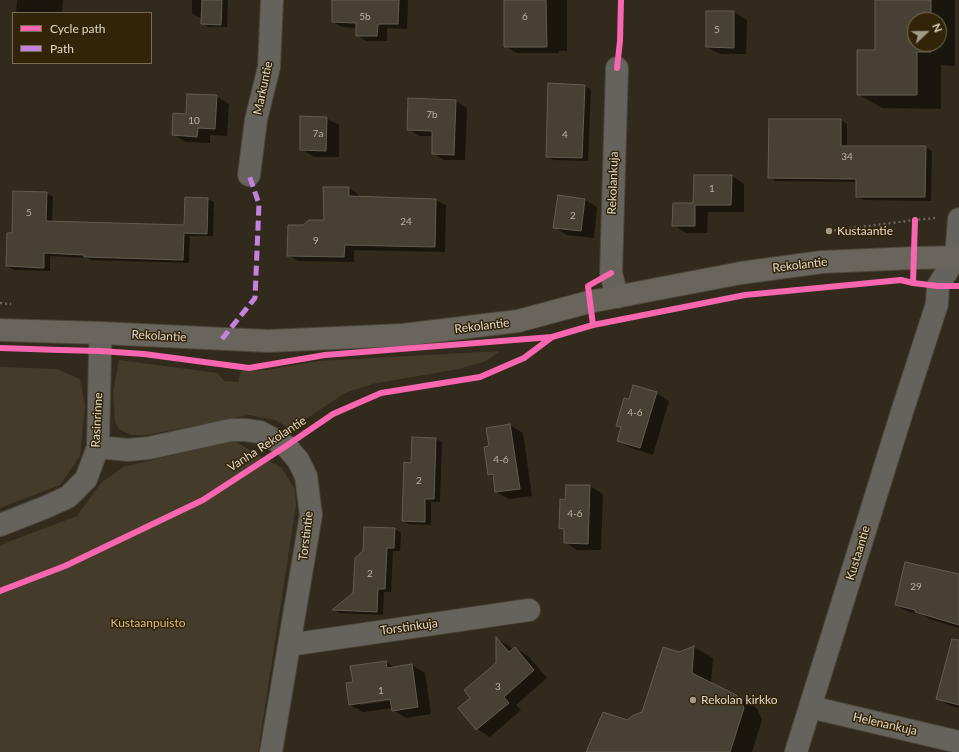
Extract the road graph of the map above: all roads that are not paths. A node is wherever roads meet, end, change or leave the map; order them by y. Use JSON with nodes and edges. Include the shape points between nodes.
{"nodes":[{"id":1,"x":272,"y":0,"type":"edge"},
{"id":2,"x":617,"y":68,"type":"dead end"},
{"id":3,"x":249,"y":175,"type":"dead end"},
{"id":4,"x":959,"y":219,"type":"edge"},
{"id":5,"x":958,"y":257,"type":"edge"},
{"id":6,"x":617,"y":297,"type":"junction"},
{"id":7,"x":0,"y":330,"type":"edge"},
{"id":8,"x":101,"y":333,"type":"junction"},
{"id":9,"x":98,"y":447,"type":"junction"},
{"id":10,"x":0,"y":525,"type":"edge"},
{"id":11,"x":529,"y":610,"type":"dead end"},
{"id":12,"x":289,"y":645,"type":"junction"},
{"id":13,"x":810,"y":707,"type":"junction"},
{"id":14,"x":959,"y":742,"type":"edge"},
{"id":15,"x":271,"y":752,"type":"edge"},
{"id":16,"x":796,"y":752,"type":"edge"}],
"edges":[{"from":1,"to":3,"type":"street","name":"Markuntie","via":[[269,67],[256,120]]},
{"from":2,"to":6,"type":"street","name":"Rekolankuja","via":[[611,273]]},
{"from":4,"to":5,"type":"street","name":"Kustaantie"},
{"from":5,"to":6,"type":"main road","name":"Rekolantie","via":[[822,262],[741,273]]},
{"from":5,"to":13,"type":"street","name":"Kustaantie","via":[[938,286],[937,304]]},
{"from":6,"to":8,"type":"main road","name":"Rekolantie","via":[[518,321],[403,335],[268,341]]},
{"from":7,"to":8,"type":"main road","name":"Rekolantie"},
{"from":8,"to":9,"type":"street","name":"Rasinrinne"},
{"from":9,"to":10,"type":"street","name":"Rasinrinne","via":[[86,479],[68,497]]},
{"from":9,"to":12,"type":"street","name":"Torstintie","via":[[128,450],[149,448],[231,430],[260,432],[286,446],[298,460],[306,476],[311,516]]},
{"from":11,"to":12,"type":"street","name":"Torstinkuja"},
{"from":12,"to":15,"type":"street","name":"Torstintie"},
{"from":13,"to":14,"type":"street","name":"Helenankuja"},
{"from":13,"to":16,"type":"street","name":"Kustaantie"}]}
